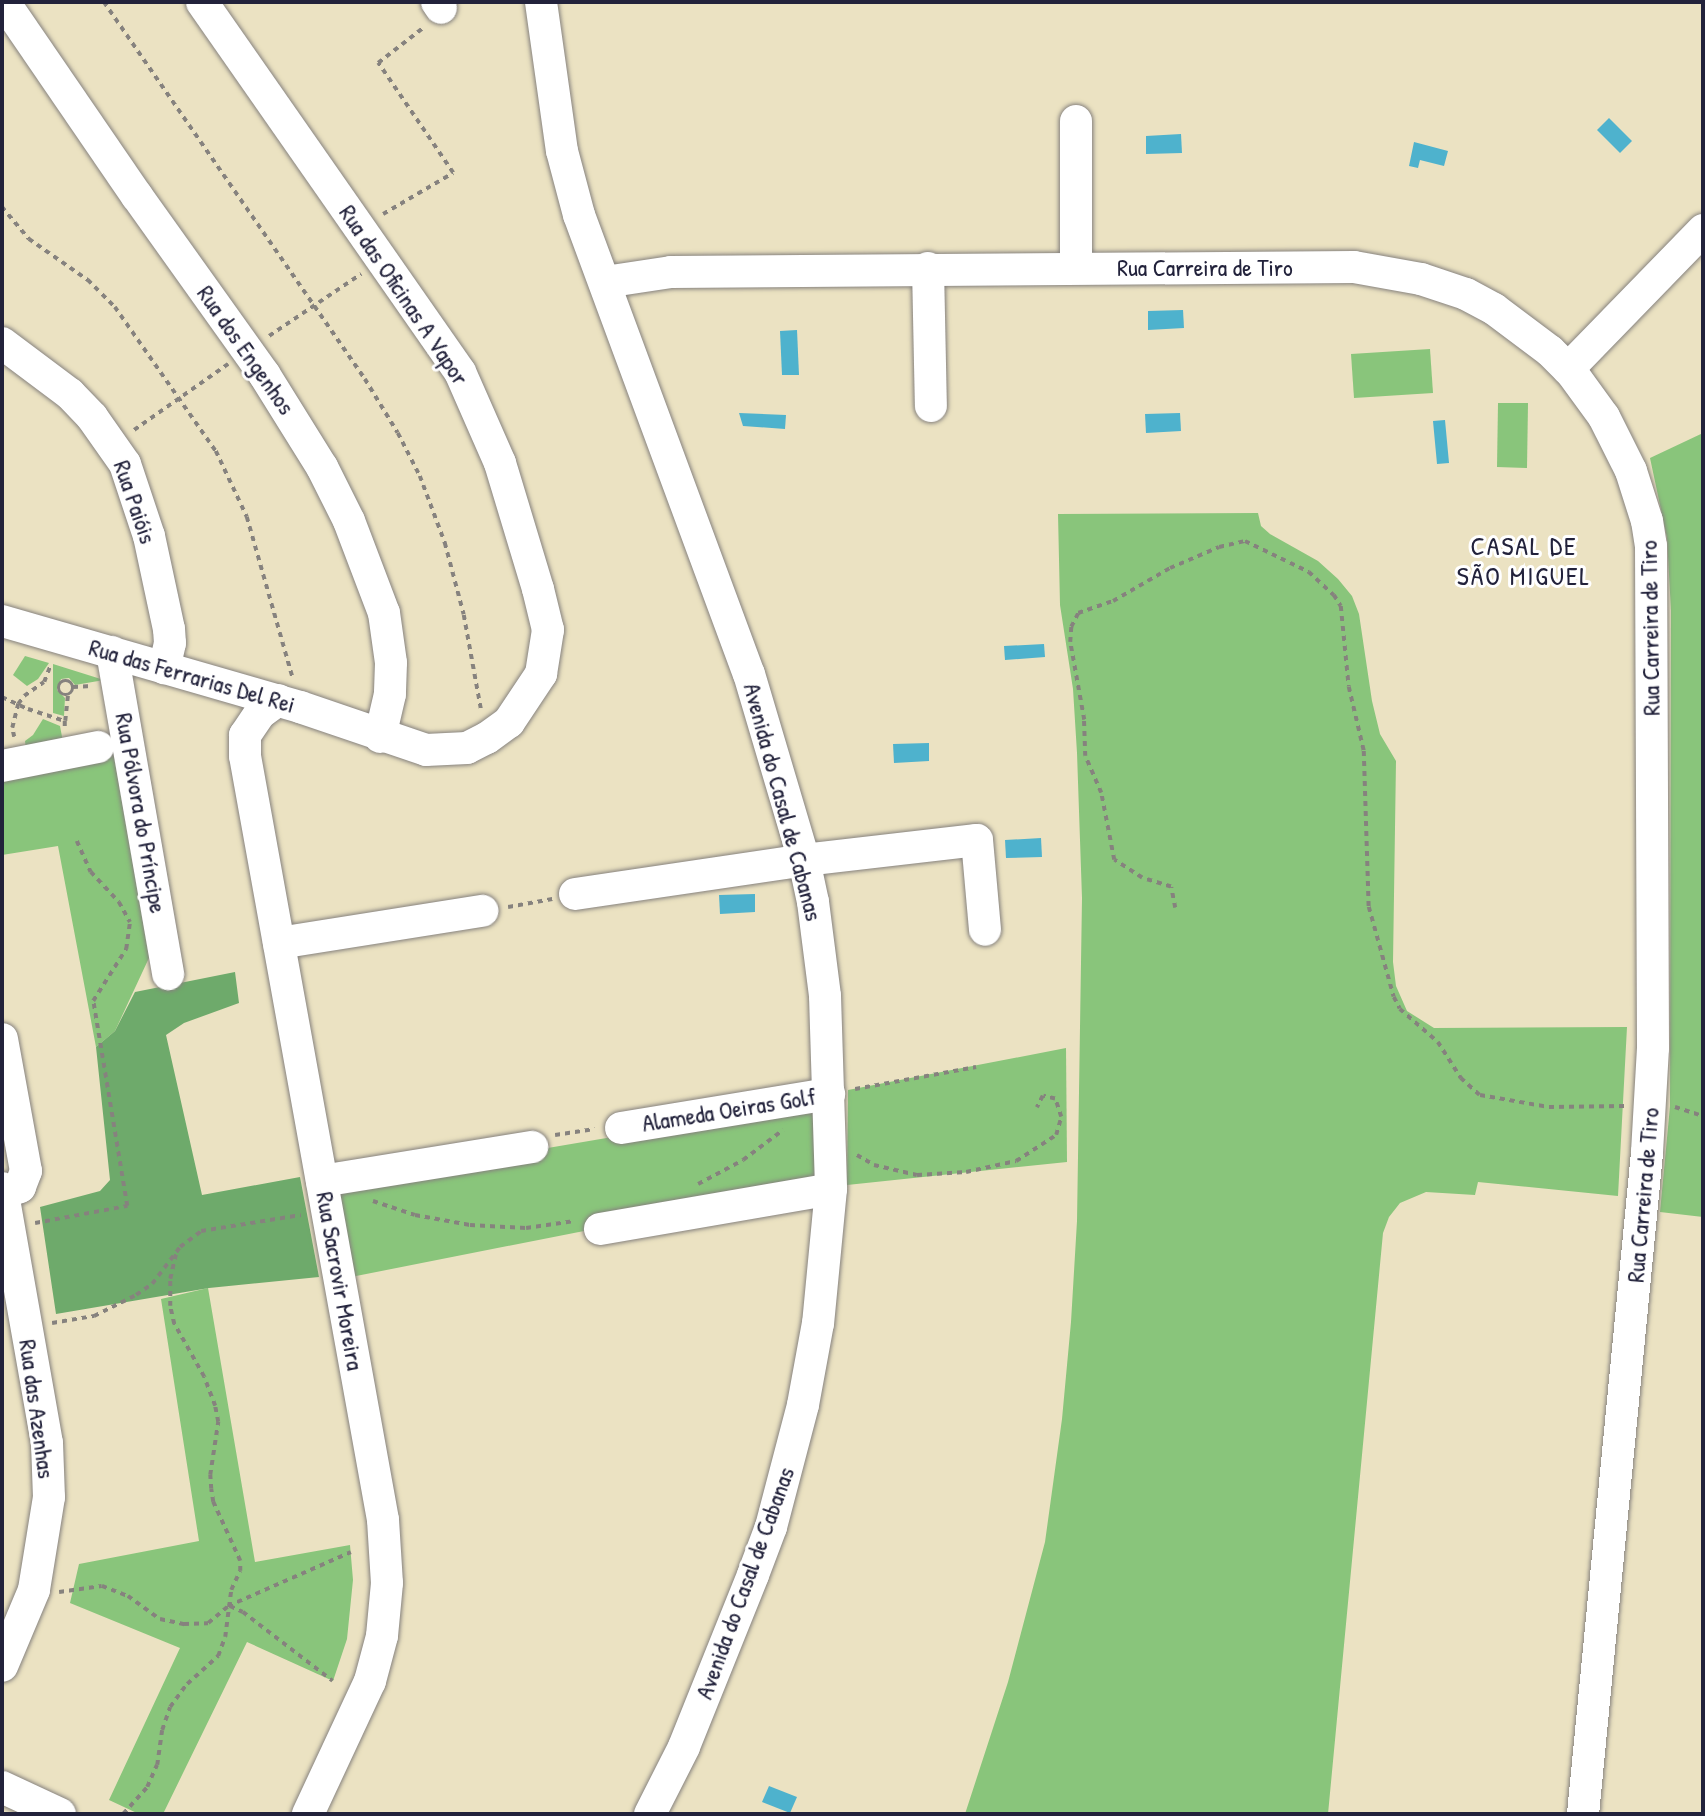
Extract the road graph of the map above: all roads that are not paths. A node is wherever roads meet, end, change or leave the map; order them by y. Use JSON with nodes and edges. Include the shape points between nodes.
{"nodes":[{"id":1,"x":4,"y":2,"type":"edge"},
{"id":2,"x":202,"y":2,"type":"edge"},
{"id":3,"x":541,"y":2,"type":"edge"},
{"id":4,"x":1076,"y":121,"type":"dead end"},
{"id":5,"x":1703,"y":230,"type":"edge"},
{"id":6,"x":928,"y":268,"type":"junction"},
{"id":7,"x":1076,"y":268,"type":"junction"},
{"id":8,"x":604,"y":282,"type":"junction"},
{"id":9,"x":2,"y":343,"type":"edge"},
{"id":10,"x":1568,"y":369,"type":"junction"},
{"id":11,"x":931,"y":406,"type":"dead end"},
{"id":12,"x":2,"y":621,"type":"edge"},
{"id":13,"x":112,"y":652,"type":"junction"},
{"id":14,"x":164,"y":668,"type":"junction"},
{"id":15,"x":218,"y":683,"type":"junction"},
{"id":16,"x":289,"y":704,"type":"junction"},
{"id":17,"x":245,"y":735,"type":"junction"},
{"id":18,"x":380,"y":737,"type":"junction"},
{"id":19,"x":99,"y":747,"type":"dead end"},
{"id":20,"x":9,"y":756,"type":"edge"},
{"id":21,"x":804,"y":860,"type":"junction"},
{"id":22,"x":575,"y":894,"type":"dead end"},
{"id":23,"x":495,"y":909,"type":"road end"},
{"id":24,"x":985,"y":930,"type":"dead end"},
{"id":25,"x":279,"y":943,"type":"junction"},
{"id":26,"x":166,"y":961,"type":"road end"},
{"id":27,"x":2,"y":1039,"type":"edge"},
{"id":28,"x":830,"y":1094,"type":"junction"},
{"id":29,"x":621,"y":1128,"type":"road end"},
{"id":30,"x":532,"y":1147,"type":"road end"},
{"id":31,"x":831,"y":1189,"type":"junction"},
{"id":32,"x":2,"y":1190,"type":"edge"},
{"id":33,"x":324,"y":1196,"type":"junction"},
{"id":34,"x":593,"y":1224,"type":"road end"},
{"id":35,"x":2,"y":1666,"type":"edge"},
{"id":36,"x":2,"y":1787,"type":"edge"},
{"id":37,"x":60,"y":1814,"type":"edge"},
{"id":38,"x":308,"y":1814,"type":"edge"},
{"id":39,"x":650,"y":1814,"type":"edge"},
{"id":40,"x":1583,"y":1814,"type":"edge"}],
"edges":[{"from":1,"to":18,"type":"street","name":"Rua dos Engenhos","via":[[264,374],[323,467],[349,521],[383,613],[391,663],[390,694]]},
{"from":2,"to":18,"type":"street","name":"Rua das Oficinas A Vapor","via":[[460,372],[500,463],[548,630],[541,674],[509,722],[487,738],[446,751]]},
{"from":3,"to":8,"type":"street","name":"Avenida do Casal de Cabanas","via":[[562,151]]},
{"from":4,"to":7,"type":"street"},
{"from":5,"to":10,"type":"street"},
{"from":6,"to":7,"type":"street","name":"Rua Carreira de Tiro"},
{"from":6,"to":8,"type":"street","name":"Rua Carreira de Tiro","via":[[671,272]]},
{"from":6,"to":11,"type":"street"},
{"from":7,"to":10,"type":"street","name":"Rua Carreira de Tiro","via":[[1354,267],[1421,279],[1494,309]]},
{"from":8,"to":21,"type":"street","name":"Avenida do Casal de Cabanas","via":[[749,674]]},
{"from":9,"to":14,"type":"street","name":"Rua Paióis","via":[[70,394],[125,464],[149,536],[169,629]]},
{"from":10,"to":40,"type":"street","name":"Rua Carreira de Tiro","via":[[1620,445],[1640,498],[1651,546],[1653,1083]]},
{"from":12,"to":13,"type":"street","name":"Rua das Ferrarias Del Rei"},
{"from":13,"to":14,"type":"street","name":"Rua das Ferrarias Del Rei"},
{"from":13,"to":26,"type":"street","name":"Rua Pólvora do Príncipe"},
{"from":14,"to":15,"type":"street","name":"Rua das Ferrarias Del Rei"},
{"from":15,"to":16,"type":"street","name":"Rua das Ferrarias Del Rei"},
{"from":15,"to":17,"type":"street","name":"Rua Sacrovir Moreira","via":[[234,701]]},
{"from":16,"to":17,"type":"street","via":[[260,713]]},
{"from":16,"to":18,"type":"street","name":"Rua das Ferrarias Del Rei"},
{"from":17,"to":25,"type":"street","name":"Rua Sacrovir Moreira"},
{"from":19,"to":20,"type":"street"},
{"from":21,"to":22,"type":"street"},
{"from":21,"to":24,"type":"street","via":[[977,840]]},
{"from":21,"to":28,"type":"street","name":"Avenida do Casal de Cabanas","via":[[822,960]]},
{"from":23,"to":25,"type":"street"},
{"from":25,"to":33,"type":"street","name":"Rua Sacrovir Moreira"},
{"from":27,"to":32,"type":"street","via":[[26,1171],[20,1187]]},
{"from":28,"to":29,"type":"street","name":"Alameda Oeiras Golf"},
{"from":28,"to":31,"type":"street","name":"Avenida do Casal de Cabanas"},
{"from":30,"to":33,"type":"street"},
{"from":31,"to":34,"type":"street"},
{"from":31,"to":39,"type":"street","name":"Avenida do Casal de Cabanas","via":[[812,1364],[774,1516],[684,1747]]},
{"from":32,"to":35,"type":"street","name":"Rua das Azenhas","via":[[49,1471],[47,1524],[34,1590]]},
{"from":33,"to":38,"type":"street","name":"Rua Sacrovir Moreira","via":[[383,1520],[387,1583],[374,1671]]},
{"from":36,"to":37,"type":"street"}]}
